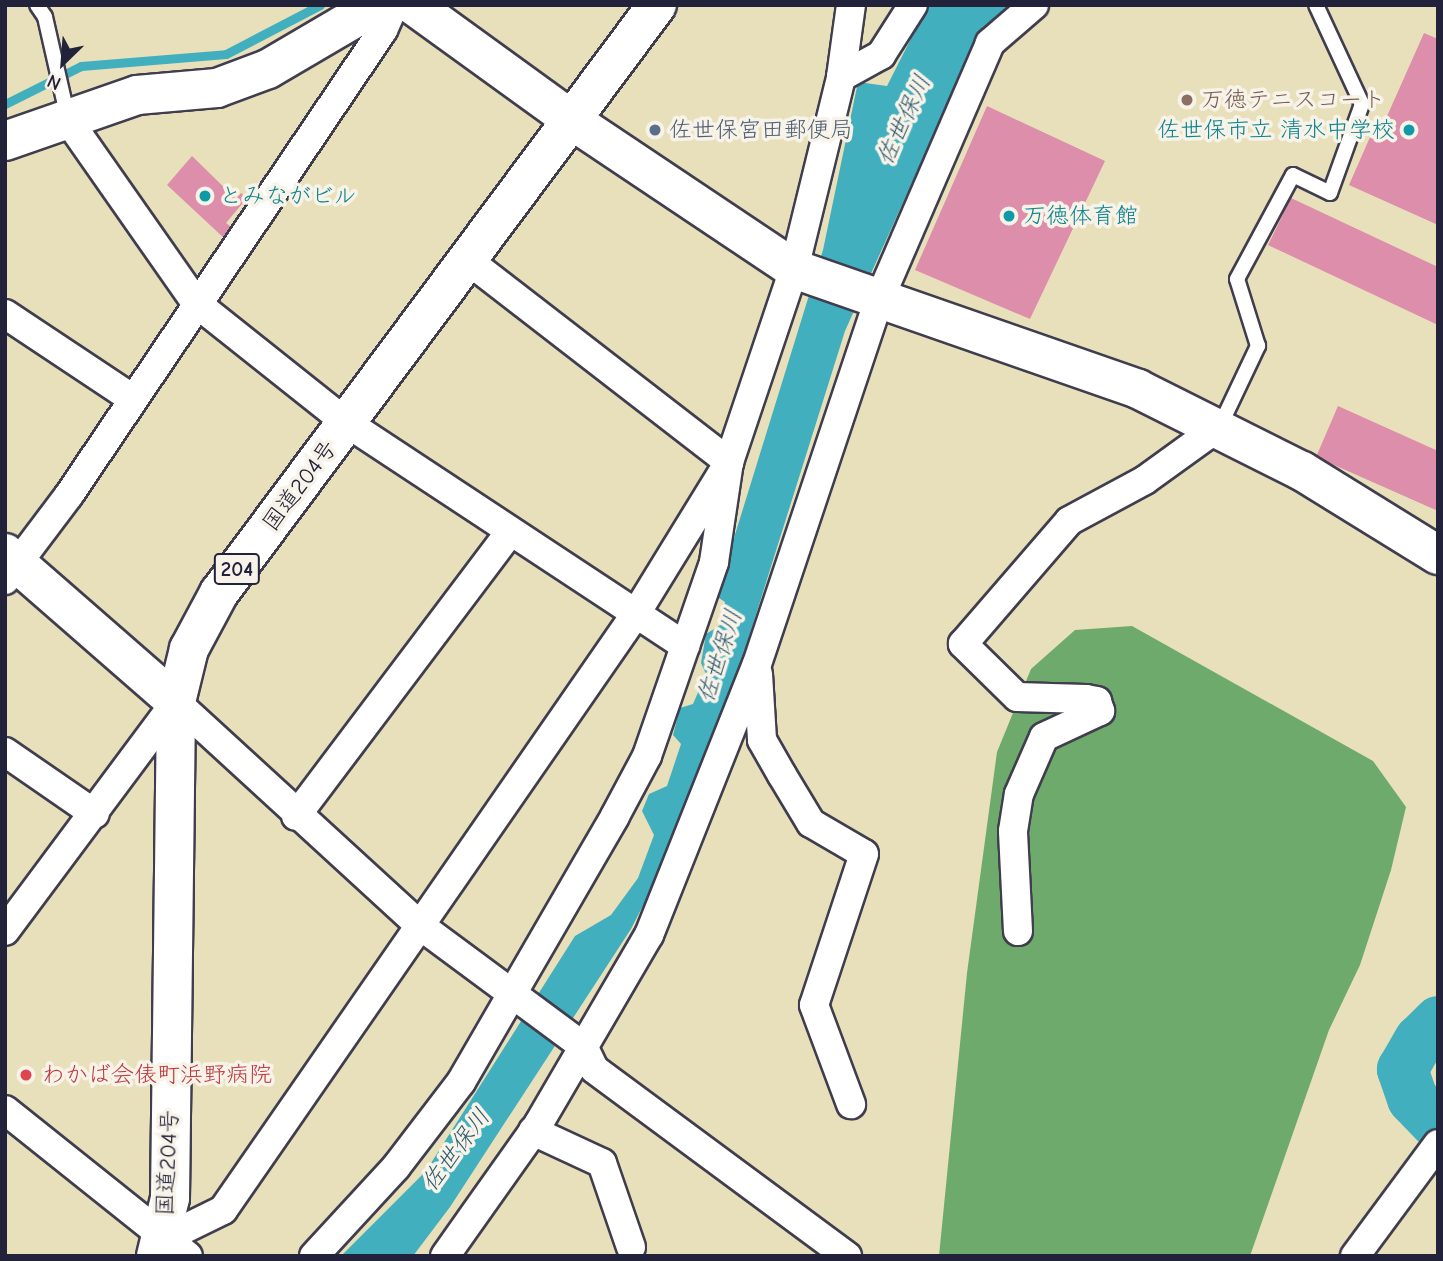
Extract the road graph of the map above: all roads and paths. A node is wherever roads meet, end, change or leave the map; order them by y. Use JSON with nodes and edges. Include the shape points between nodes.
{"nodes":[{"id":1,"x":37,"y":5,"type":"edge"},
{"id":2,"x":377,"y":5,"type":"edge"},
{"id":3,"x":394,"y":5,"type":"edge"},
{"id":4,"x":413,"y":5,"type":"edge"},
{"id":5,"x":657,"y":5,"type":"edge"},
{"id":6,"x":851,"y":5,"type":"edge"},
{"id":7,"x":913,"y":5,"type":"edge"},
{"id":8,"x":1034,"y":5,"type":"edge"},
{"id":9,"x":1316,"y":5,"type":"edge"},
{"id":10,"x":841,"y":77,"type":"junction"},
{"id":11,"x":66,"y":108,"type":"junction"},
{"id":12,"x":573,"y":121,"type":"junction"},
{"id":13,"x":5,"y":141,"type":"edge"},
{"id":14,"x":469,"y":261,"type":"junction"},
{"id":15,"x":805,"y":272,"type":"junction"},
{"id":16,"x":871,"y":297,"type":"junction"},
{"id":17,"x":196,"y":303,"type":"junction"},
{"id":18,"x":5,"y":314,"type":"edge"},
{"id":19,"x":133,"y":399,"type":"junction"},
{"id":20,"x":347,"y":424,"type":"junction"},
{"id":21,"x":1220,"y":426,"type":"junction"},
{"id":22,"x":729,"y":462,"type":"junction"},
{"id":23,"x":509,"y":533,"type":"junction"},
{"id":24,"x":1438,"y":555,"type":"edge"},
{"id":25,"x":9,"y":564,"type":"edge"},
{"id":26,"x":635,"y":615,"type":"junction"},
{"id":27,"x":685,"y":646,"type":"junction"},
{"id":28,"x":757,"y":664,"type":"junction"},
{"id":29,"x":176,"y":702,"type":"junction"},
{"id":30,"x":5,"y":752,"type":"edge"},
{"id":31,"x":95,"y":814,"type":"junction"},
{"id":32,"x":296,"y":816,"type":"junction"},
{"id":33,"x":418,"y":924,"type":"junction"},
{"id":34,"x":1018,"y":930,"type":"dead end"},
{"id":35,"x":5,"y":931,"type":"edge"},
{"id":36,"x":513,"y":991,"type":"junction"},
{"id":37,"x":583,"y":1046,"type":"junction"},
{"id":38,"x":851,"y":1104,"type":"dead end"},
{"id":39,"x":5,"y":1110,"type":"edge"},
{"id":40,"x":533,"y":1131,"type":"junction"},
{"id":41,"x":1438,"y":1144,"type":"edge"},
{"id":42,"x":631,"y":1247,"type":"dead end"},
{"id":43,"x":169,"y":1250,"type":"edge"},
{"id":44,"x":844,"y":1255,"type":"edge"},
{"id":45,"x":314,"y":1256,"type":"edge"},
{"id":46,"x":445,"y":1256,"type":"edge"},
{"id":47,"x":1354,"y":1256,"type":"edge"}],
"edges":[{"from":1,"to":11,"type":"lane","via":[[45,17]]},
{"from":2,"to":11,"type":"main road","via":[[268,69],[217,89],[137,95]]},
{"from":3,"to":17,"type":"street","via":[[383,30]]},
{"from":4,"to":12,"type":"main road"},
{"from":5,"to":12,"type":"main road","name":"国道204号","number":"204"},
{"from":6,"to":10,"type":"street"},
{"from":7,"to":10,"type":"street","via":[[881,55]]},
{"from":8,"to":16,"type":"street","via":[[990,43]]},
{"from":9,"to":21,"type":"lane","via":[[1362,104],[1330,193],[1293,175],[1237,279],[1258,346]]},
{"from":10,"to":15,"type":"street"},
{"from":11,"to":13,"type":"main road"},
{"from":11,"to":17,"type":"street"},
{"from":12,"to":14,"type":"main road","name":"国道204号","number":"204"},
{"from":12,"to":15,"type":"main road"},
{"from":14,"to":20,"type":"main road","name":"国道204号","number":"204"},
{"from":14,"to":22,"type":"street"},
{"from":15,"to":16,"type":"main road"},
{"from":15,"to":22,"type":"street"},
{"from":16,"to":21,"type":"main road","via":[[1138,389]]},
{"from":16,"to":28,"type":"street"},
{"from":17,"to":19,"type":"street"},
{"from":17,"to":20,"type":"street"},
{"from":18,"to":19,"type":"street"},
{"from":19,"to":25,"type":"street","via":[[69,495]]},
{"from":20,"to":23,"type":"street"},
{"from":20,"to":29,"type":"main road","name":"国道204号","number":"204","via":[[219,593],[189,649]]},
{"from":21,"to":24,"type":"main road"},
{"from":21,"to":34,"type":"street","via":[[1144,480],[1069,521],[963,644],[1017,697],[1086,699],[1097,701],[1100,711],[1044,737],[1019,794],[1013,831]]},
{"from":22,"to":26,"type":"street"},
{"from":22,"to":27,"type":"street","via":[[714,562]]},
{"from":23,"to":26,"type":"street"},
{"from":23,"to":32,"type":"street"},
{"from":25,"to":29,"type":"main road"},
{"from":26,"to":27,"type":"street"},
{"from":26,"to":33,"type":"street"},
{"from":27,"to":36,"type":"street","via":[[647,756]]},
{"from":28,"to":37,"type":"street","via":[[649,935]]},
{"from":28,"to":38,"type":"street","via":[[762,740],[811,823],[864,854],[814,1005]]},
{"from":29,"to":31,"type":"street"},
{"from":29,"to":32,"type":"street"},
{"from":29,"to":43,"type":"main road","name":"国道204号","number":"204"},
{"from":30,"to":31,"type":"street"},
{"from":31,"to":35,"type":"street"},
{"from":32,"to":33,"type":"street"},
{"from":33,"to":36,"type":"street"},
{"from":33,"to":43,"type":"street","via":[[223,1210]]},
{"from":36,"to":37,"type":"street"},
{"from":36,"to":45,"type":"street","via":[[461,1082],[396,1167]]},
{"from":37,"to":40,"type":"street"},
{"from":37,"to":44,"type":"street","via":[[594,1069]]},
{"from":39,"to":43,"type":"street"},
{"from":40,"to":42,"type":"street","via":[[602,1163]]},
{"from":40,"to":46,"type":"street"},
{"from":41,"to":47,"type":"street"}]}
